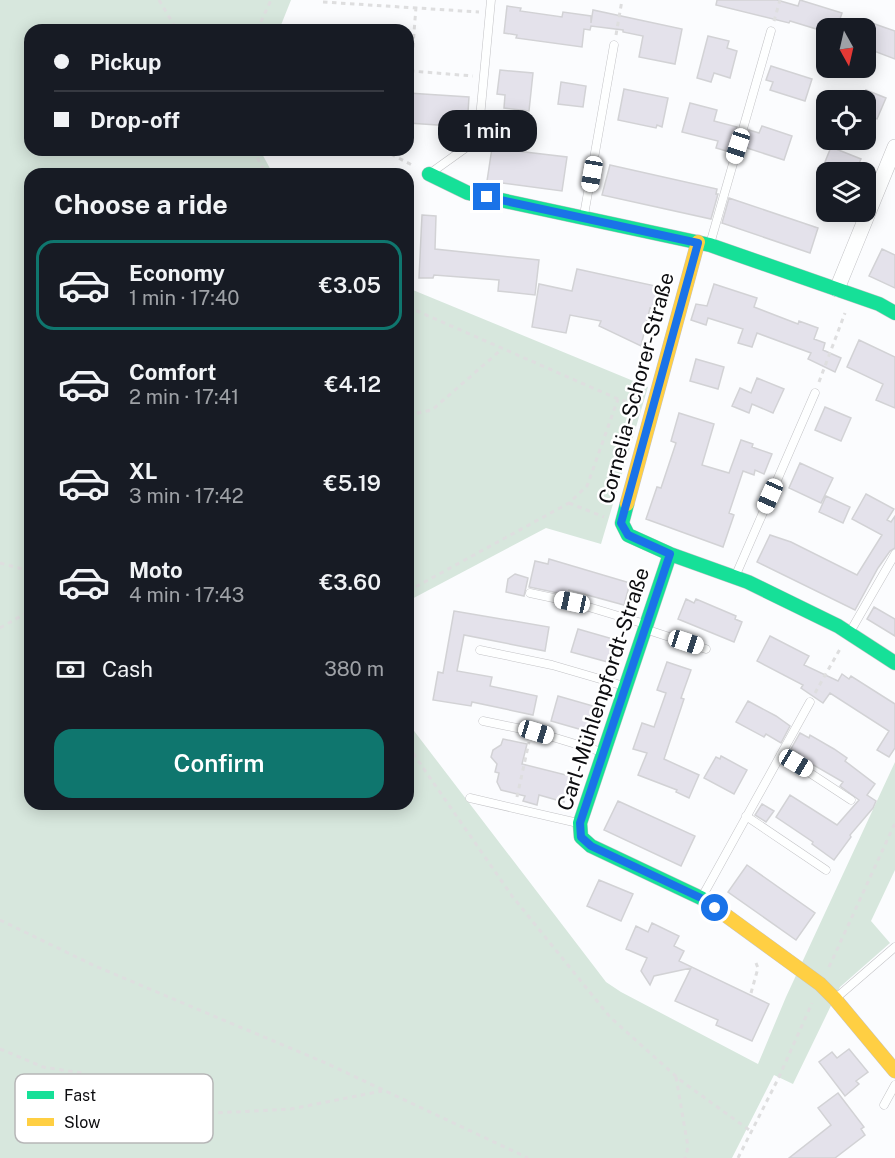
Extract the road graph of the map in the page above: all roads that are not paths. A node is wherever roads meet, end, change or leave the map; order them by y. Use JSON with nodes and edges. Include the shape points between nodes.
{"nodes":[{"id":1,"x":491,"y":0,"type":"edge"},
{"id":2,"x":771,"y":31,"type":"road end"},
{"id":3,"x":614,"y":45,"type":"road end"},
{"id":4,"x":895,"y":147,"type":"edge"},
{"id":5,"x":429,"y":174,"type":"joint"},
{"id":6,"x":584,"y":217,"type":"junction"},
{"id":7,"x":704,"y":244,"type":"junction"},
{"id":8,"x":837,"y":289,"type":"junction"},
{"id":9,"x":895,"y":313,"type":"edge"},
{"id":10,"x":815,"y":393,"type":"road end"},
{"id":11,"x":670,"y":554,"type":"junction"},
{"id":12,"x":895,"y":554,"type":"edge"},
{"id":13,"x":734,"y":578,"type":"junction"},
{"id":14,"x":530,"y":593,"type":"dead end"},
{"id":15,"x":646,"y":627,"type":"junction"},
{"id":16,"x":849,"y":634,"type":"junction"},
{"id":17,"x":706,"y":649,"type":"dead end"},
{"id":18,"x":480,"y":650,"type":"dead end"},
{"id":19,"x":895,"y":663,"type":"edge"},
{"id":20,"x":626,"y":686,"type":"junction"},
{"id":21,"x":810,"y":702,"type":"road end"},
{"id":22,"x":483,"y":721,"type":"dead end"},
{"id":23,"x":603,"y":752,"type":"junction"},
{"id":24,"x":781,"y":754,"type":"junction"},
{"id":25,"x":470,"y":798,"type":"dead end"},
{"id":26,"x":851,"y":800,"type":"dead end"},
{"id":27,"x":746,"y":816,"type":"junction"},
{"id":28,"x":580,"y":823,"type":"junction"},
{"id":29,"x":826,"y":870,"type":"dead end"},
{"id":30,"x":701,"y":898,"type":"junction"},
{"id":31,"x":895,"y":947,"type":"edge"},
{"id":32,"x":835,"y":999,"type":"junction"},
{"id":33,"x":895,"y":1071,"type":"edge"},
{"id":34,"x":895,"y":1085,"type":"edge"},
{"id":35,"x":884,"y":1105,"type":"dead end"}],
"edges":[{"from":1,"to":5,"type":"lane","via":[[478,139]]},
{"from":2,"to":7,"type":"lane"},
{"from":3,"to":6,"type":"lane"},
{"from":4,"to":8,"type":"street"},
{"from":5,"to":6,"type":"street","via":[[468,193]]},
{"from":6,"to":7,"type":"street"},
{"from":7,"to":8,"type":"street"},
{"from":7,"to":11,"type":"street","name":"Cornelia-Schorer-Straße","via":[[652,408],[621,523],[628,535]]},
{"from":8,"to":9,"type":"street"},
{"from":10,"to":13,"type":"lane"},
{"from":11,"to":13,"type":"street","name":"Cornelia-Schorer-Straße"},
{"from":11,"to":15,"type":"street","name":"Carl-Mühlenpfordt-Straße"},
{"from":12,"to":16,"type":"lane"},
{"from":13,"to":16,"type":"street","name":"Cornelia-Schorer-Straße"},
{"from":14,"to":15,"type":"lane","via":[[572,602]]},
{"from":15,"to":17,"type":"lane"},
{"from":15,"to":20,"type":"street","name":"Carl-Mühlenpfordt-Straße"},
{"from":16,"to":19,"type":"street","name":"Cornelia-Schorer-Straße"},
{"from":18,"to":20,"type":"lane"},
{"from":20,"to":23,"type":"street","name":"Carl-Mühlenpfordt-Straße"},
{"from":21,"to":24,"type":"lane"},
{"from":22,"to":23,"type":"lane"},
{"from":23,"to":28,"type":"street","name":"Carl-Mühlenpfordt-Straße"},
{"from":24,"to":26,"type":"lane"},
{"from":24,"to":27,"type":"lane"},
{"from":25,"to":28,"type":"lane"},
{"from":27,"to":29,"type":"lane"},
{"from":27,"to":30,"type":"lane"},
{"from":28,"to":30,"type":"street","name":"Carl-Mühlenpfordt-Straße","via":[[581,837],[591,846]]},
{"from":30,"to":32,"type":"street","name":"Carl-Mühlenpfordt-Straße"},
{"from":31,"to":32,"type":"lane"},
{"from":32,"to":33,"type":"street","name":"Carl-Mühlenpfordt-Straße"},
{"from":34,"to":35,"type":"lane"}]}
